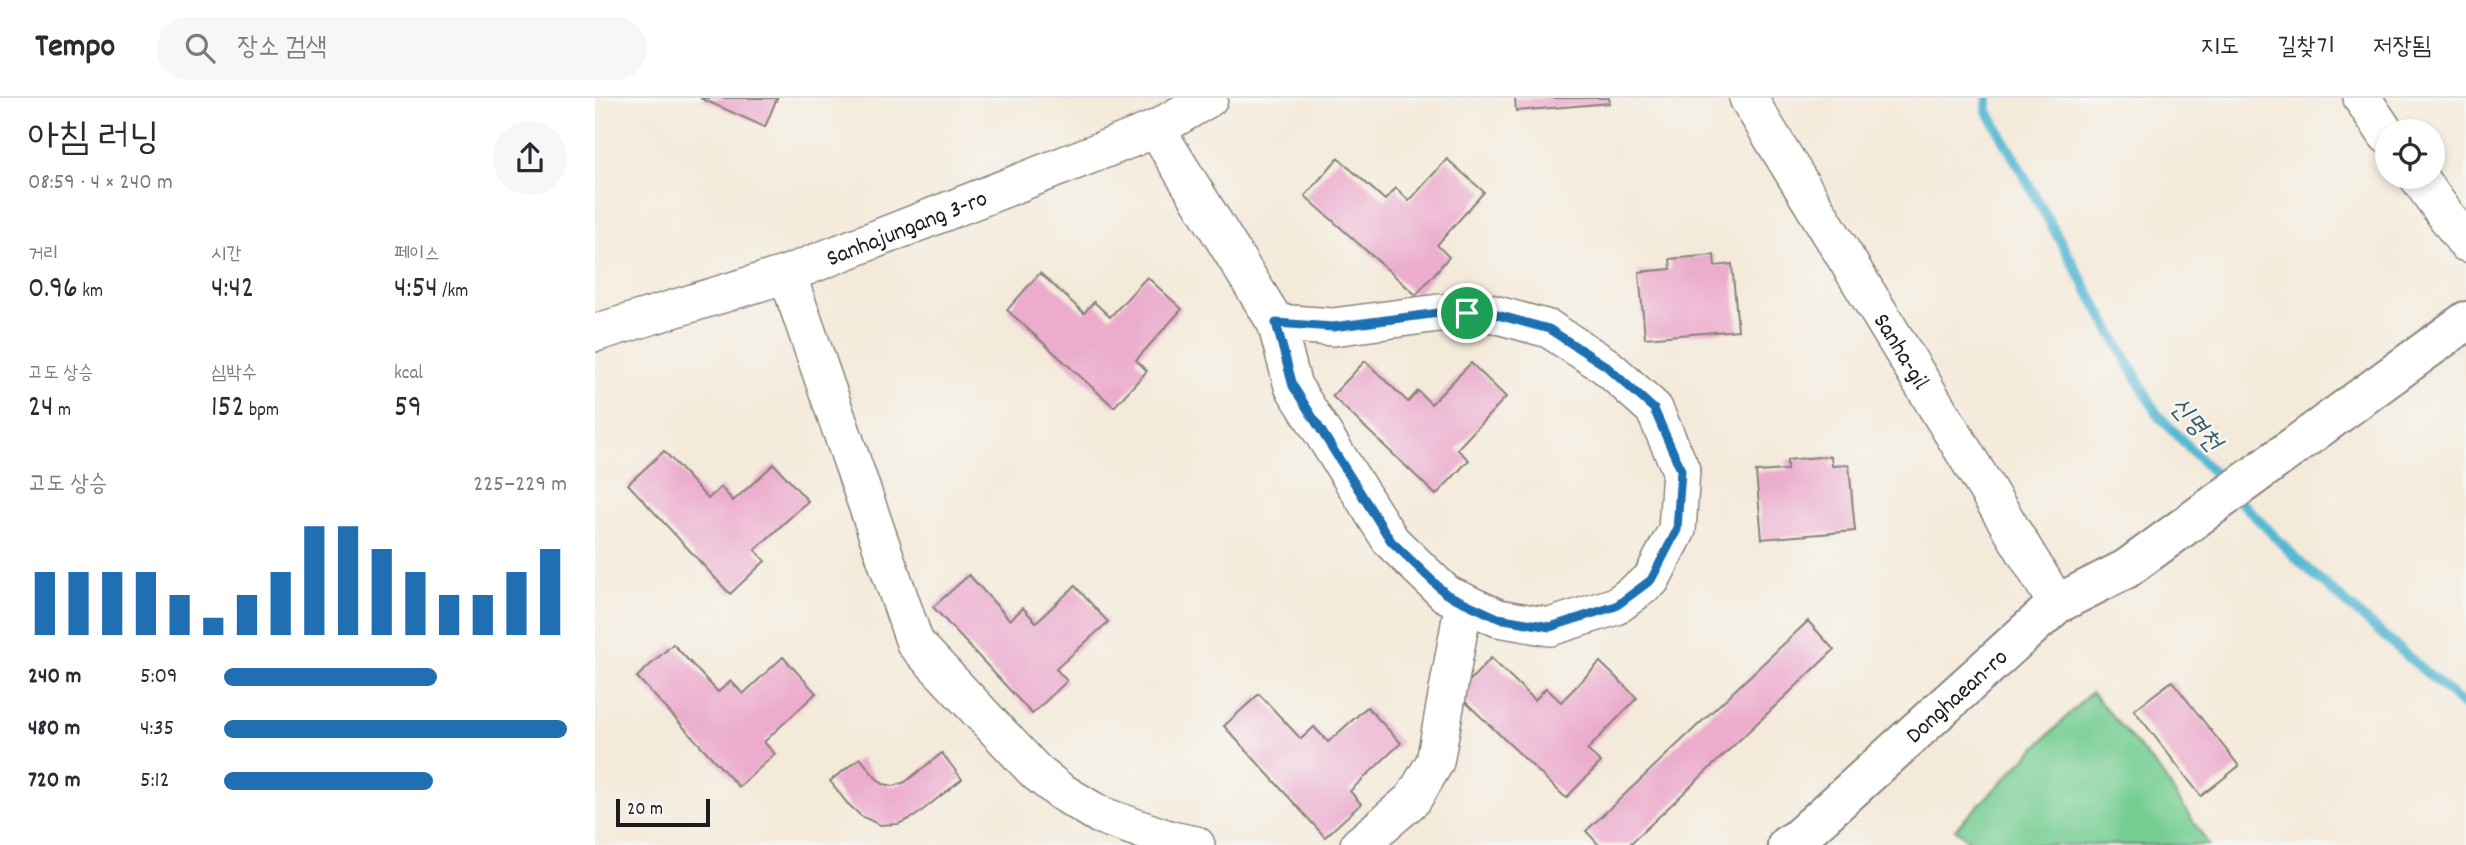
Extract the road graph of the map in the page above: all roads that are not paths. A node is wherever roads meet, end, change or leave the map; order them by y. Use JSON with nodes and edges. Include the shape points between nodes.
{"nodes":[{"id":1,"x":1209,"y":98,"type":"edge"},
{"id":2,"x":1748,"y":98,"type":"edge"},
{"id":3,"x":2362,"y":98,"type":"edge"},
{"id":4,"x":2376,"y":119,"type":"edge"},
{"id":5,"x":1156,"y":129,"type":"junction"},
{"id":6,"x":2426,"y":189,"type":"edge"},
{"id":7,"x":2466,"y":243,"type":"edge"},
{"id":8,"x":787,"y":274,"type":"junction"},
{"id":9,"x":2466,"y":321,"type":"edge"},
{"id":10,"x":1276,"y":323,"type":"junction"},
{"id":11,"x":595,"y":333,"type":"edge"},
{"id":12,"x":1464,"y":602,"type":"junction"},
{"id":13,"x":2057,"y":604,"type":"junction"},
{"id":14,"x":1793,"y":843,"type":"edge"},
{"id":15,"x":1196,"y":845,"type":"edge"},
{"id":16,"x":1359,"y":845,"type":"edge"}],
"edges":[{"from":1,"to":5,"type":"street","name":"Sanhajungang 3-ro"},
{"from":2,"to":13,"type":"street","name":"Sanha-gil"},
{"from":3,"to":4,"type":"street"},
{"from":5,"to":8,"type":"street","name":"Sanhajungang 3-ro"},
{"from":5,"to":10,"type":"street"},
{"from":6,"to":7,"type":"street"},
{"from":8,"to":11,"type":"street","name":"Sanhajungang 3-ro"},
{"from":8,"to":15,"type":"street","via":[[915,643],[1036,772],[1060,791],[1100,814]]},
{"from":9,"to":13,"type":"main road","name":"Donghaean-ro","via":[[2126,569]]},
{"from":10,"to":12,"type":"street","via":[[1293,386],[1391,541],[1446,594]]},
{"from":10,"to":12,"type":"street","via":[[1333,327],[1439,313],[1490,313],[1549,329],[1606,366],[1654,409],[1681,470],[1677,530],[1651,580],[1616,606],[1550,627],[1498,618]]},
{"from":12,"to":16,"type":"street","via":[[1435,762],[1413,799]]},
{"from":13,"to":14,"type":"main road","name":"Donghaean-ro"}]}
